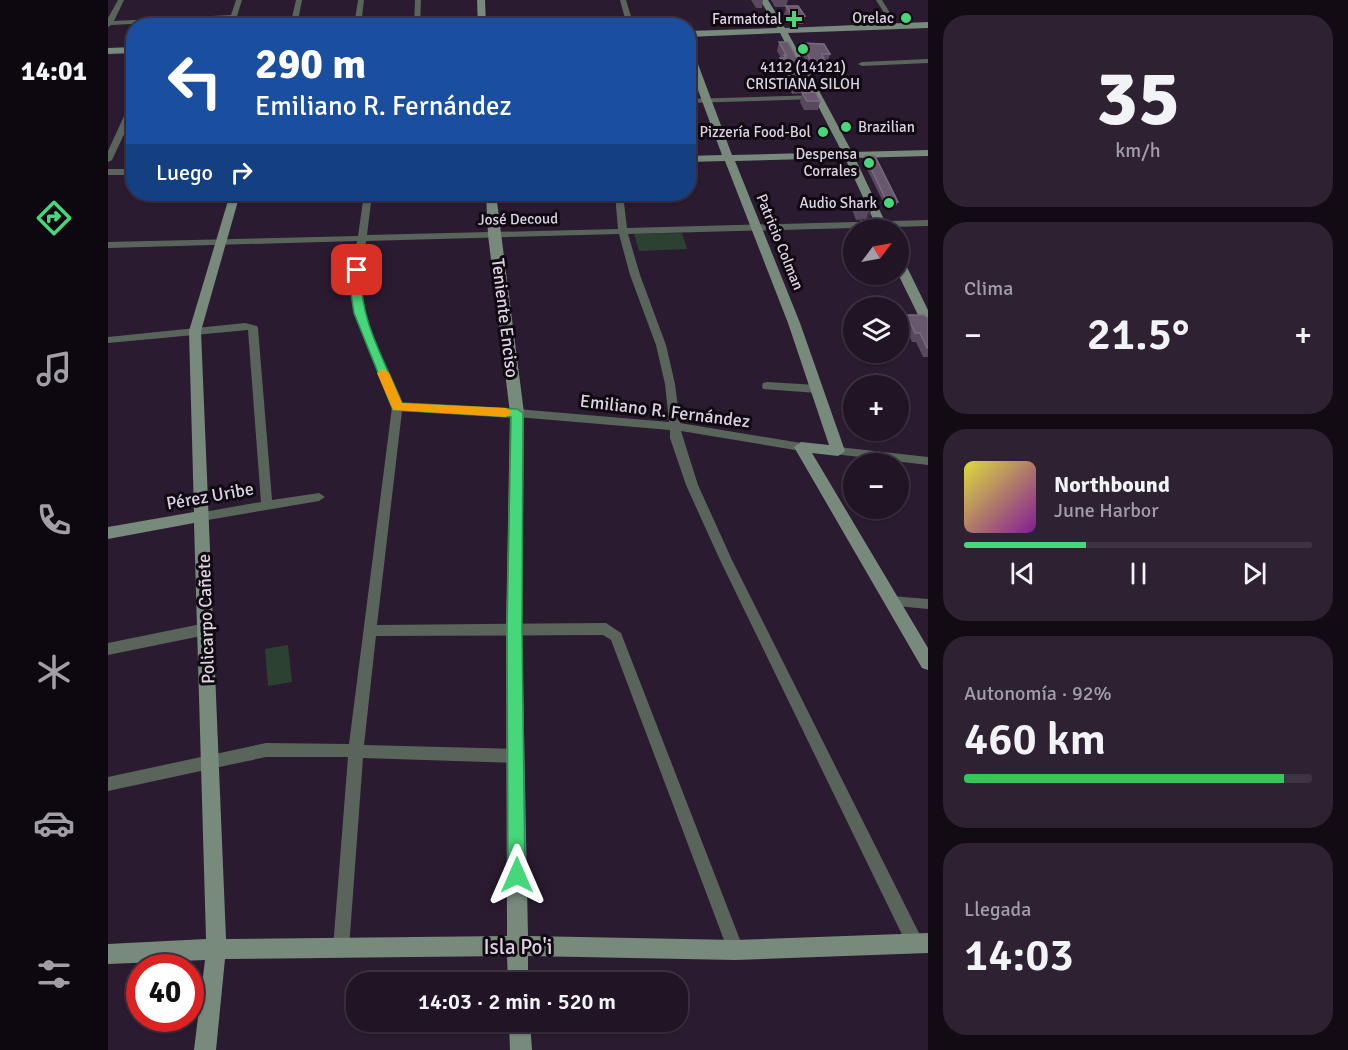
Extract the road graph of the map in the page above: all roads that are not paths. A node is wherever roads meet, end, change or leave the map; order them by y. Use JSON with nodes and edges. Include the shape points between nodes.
{"nodes":[{"id":1,"x":121,"y":0,"type":"edge"},
{"id":2,"x":239,"y":0,"type":"edge"},
{"id":3,"x":299,"y":0,"type":"edge"},
{"id":4,"x":361,"y":0,"type":"edge"},
{"id":5,"x":418,"y":0,"type":"edge"},
{"id":6,"x":481,"y":0,"type":"edge"},
{"id":7,"x":623,"y":0,"type":"edge"},
{"id":8,"x":764,"y":0,"type":"edge"},
{"id":9,"x":879,"y":0,"type":"edge"},
{"id":10,"x":234,"y":17,"type":"joint"},
{"id":11,"x":216,"y":18,"type":"edge"},
{"id":12,"x":295,"y":18,"type":"edge"},
{"id":13,"x":358,"y":18,"type":"edge"},
{"id":14,"x":417,"y":18,"type":"edge"},
{"id":15,"x":482,"y":18,"type":"edge"},
{"id":16,"x":629,"y":18,"type":"edge"},
{"id":17,"x":126,"y":23,"type":"edge"},
{"id":18,"x":109,"y":24,"type":"edge"},
{"id":19,"x":928,"y":25,"type":"edge"},
{"id":20,"x":895,"y":26,"type":"junction"},
{"id":21,"x":783,"y":30,"type":"junction"},
{"id":22,"x":696,"y":34,"type":"edge"},
{"id":23,"x":126,"y":50,"type":"edge"},
{"id":24,"x":108,"y":51,"type":"edge"},
{"id":25,"x":928,"y":61,"type":"edge"},
{"id":26,"x":862,"y":64,"type":"dead end"},
{"id":27,"x":696,"y":71,"type":"edge"},
{"id":28,"x":818,"y":97,"type":"junction"},
{"id":29,"x":706,"y":100,"type":"junction"},
{"id":30,"x":696,"y":101,"type":"edge"},
{"id":31,"x":126,"y":122,"type":"edge"},
{"id":32,"x":121,"y":131,"type":"junction"},
{"id":33,"x":108,"y":132,"type":"edge"},
{"id":34,"x":928,"y":153,"type":"edge"},
{"id":35,"x":849,"y":156,"type":"junction"},
{"id":36,"x":730,"y":158,"type":"junction"},
{"id":37,"x":696,"y":159,"type":"edge"},
{"id":38,"x":108,"y":160,"type":"edge"},
{"id":39,"x":108,"y":172,"type":"edge"},
{"id":40,"x":126,"y":172,"type":"edge"},
{"id":41,"x":233,"y":201,"type":"edge"},
{"id":42,"x":367,"y":201,"type":"edge"},
{"id":43,"x":492,"y":201,"type":"edge"},
{"id":44,"x":620,"y":201,"type":"edge"},
{"id":45,"x":879,"y":219,"type":"edge"},
{"id":46,"x":928,"y":223,"type":"edge"},
{"id":47,"x":909,"y":225,"type":"edge"},
{"id":48,"x":755,"y":227,"type":"junction"},
{"id":49,"x":843,"y":227,"type":"edge"},
{"id":50,"x":623,"y":231,"type":"junction"},
{"id":51,"x":494,"y":235,"type":"junction"},
{"id":52,"x":361,"y":237,"type":"junction"},
{"id":53,"x":222,"y":241,"type":"junction"},
{"id":54,"x":108,"y":244,"type":"edge"},
{"id":55,"x":909,"y":280,"type":"edge"},
{"id":56,"x":924,"y":306,"type":"edge"},
{"id":57,"x":928,"y":323,"type":"edge"},
{"id":58,"x":195,"y":331,"type":"junction"},
{"id":59,"x":108,"y":340,"type":"edge"},
{"id":60,"x":766,"y":386,"type":"dead end"},
{"id":61,"x":817,"y":389,"type":"junction"},
{"id":62,"x":397,"y":407,"type":"junction"},
{"id":63,"x":517,"y":413,"type":"junction"},
{"id":64,"x":674,"y":426,"type":"junction"},
{"id":65,"x":801,"y":447,"type":"junction"},
{"id":66,"x":838,"y":451,"type":"junction"},
{"id":67,"x":928,"y":461,"type":"edge"},
{"id":68,"x":319,"y":497,"type":"dead end"},
{"id":69,"x":267,"y":506,"type":"junction"},
{"id":70,"x":202,"y":516,"type":"junction"},
{"id":71,"x":108,"y":533,"type":"edge"},
{"id":72,"x":891,"y":601,"type":"junction"},
{"id":73,"x":928,"y":604,"type":"edge"},
{"id":74,"x":206,"y":629,"type":"junction"},
{"id":75,"x":514,"y":629,"type":"junction"},
{"id":76,"x":370,"y":631,"type":"junction"},
{"id":77,"x":108,"y":649,"type":"edge"},
{"id":78,"x":928,"y":663,"type":"edge"},
{"id":79,"x":356,"y":749,"type":"junction"},
{"id":80,"x":517,"y":756,"type":"junction"},
{"id":81,"x":211,"y":762,"type":"junction"},
{"id":82,"x":108,"y":784,"type":"edge"},
{"id":83,"x":925,"y":945,"type":"edge"},
{"id":84,"x":517,"y":946,"type":"junction"},
{"id":85,"x":341,"y":948,"type":"junction"},
{"id":86,"x":216,"y":949,"type":"junction"},
{"id":87,"x":736,"y":950,"type":"junction"},
{"id":88,"x":108,"y":954,"type":"edge"},
{"id":89,"x":518,"y":972,"type":"edge"},
{"id":90,"x":520,"y":1032,"type":"edge"},
{"id":91,"x":205,"y":1050,"type":"edge"},
{"id":92,"x":521,"y":1050,"type":"edge"}],
"edges":[{"from":1,"to":18,"type":"street"},
{"from":2,"to":10,"type":"street"},
{"from":3,"to":12,"type":"street"},
{"from":4,"to":13,"type":"street"},
{"from":5,"to":14,"type":"street"},
{"from":6,"to":15,"type":"street"},
{"from":7,"to":16,"type":"street"},
{"from":8,"to":21,"type":"street"},
{"from":9,"to":20,"type":"street"},
{"from":10,"to":11,"type":"street"},
{"from":17,"to":18,"type":"street"},
{"from":19,"to":20,"type":"street"},
{"from":20,"to":21,"type":"street"},
{"from":21,"to":22,"type":"street"},
{"from":21,"to":28,"type":"street"},
{"from":23,"to":24,"type":"street"},
{"from":25,"to":26,"type":"street"},
{"from":27,"to":29,"type":"street","name":"Patricio Colman"},
{"from":28,"to":29,"type":"street"},
{"from":28,"to":35,"type":"street"},
{"from":29,"to":30,"type":"street"},
{"from":29,"to":36,"type":"street","name":"Patricio Colman"},
{"from":31,"to":32,"type":"street"},
{"from":32,"to":33,"type":"street"},
{"from":32,"to":38,"type":"street"},
{"from":34,"to":35,"type":"street"},
{"from":35,"to":36,"type":"street"},
{"from":35,"to":45,"type":"street"},
{"from":36,"to":37,"type":"street"},
{"from":36,"to":48,"type":"street","name":"Patricio Colman"},
{"from":39,"to":40,"type":"street"},
{"from":41,"to":53,"type":"street","name":"Policarpo Cañete"},
{"from":42,"to":52,"type":"street"},
{"from":43,"to":51,"type":"street","name":"Teniente Enciso"},
{"from":44,"to":50,"type":"street"},
{"from":46,"to":47,"type":"street","name":"José Decoud"},
{"from":48,"to":49,"type":"street","name":"José Decoud"},
{"from":48,"to":50,"type":"street","name":"José Decoud"},
{"from":48,"to":61,"type":"street","name":"Patricio Colman","via":[[795,323]]},
{"from":50,"to":51,"type":"street","name":"José Decoud"},
{"from":50,"to":64,"type":"street","via":[[661,345]]},
{"from":51,"to":52,"type":"street","name":"José Decoud"},
{"from":51,"to":63,"type":"street","name":"Teniente Enciso"},
{"from":52,"to":53,"type":"street","name":"José Decoud"},
{"from":52,"to":62,"type":"street","via":[[356,300]]},
{"from":53,"to":54,"type":"street","name":"José Decoud"},
{"from":53,"to":58,"type":"street","name":"Policarpo Cañete"},
{"from":55,"to":56,"type":"street"},
{"from":56,"to":57,"type":"street"},
{"from":58,"to":59,"type":"street"},
{"from":58,"to":69,"type":"street","via":[[253,328]]},
{"from":58,"to":70,"type":"street","name":"Policarpo Cañete"},
{"from":60,"to":61,"type":"street"},
{"from":61,"to":66,"type":"street","name":"Patricio Colman"},
{"from":62,"to":63,"type":"street","name":"Emiliano R. Fernández"},
{"from":62,"to":76,"type":"street"},
{"from":63,"to":64,"type":"street","name":"Emiliano R. Fernández"},
{"from":63,"to":75,"type":"street","name":"Teniente Enciso"},
{"from":64,"to":65,"type":"street","name":"Emiliano R. Fernández"},
{"from":64,"to":83,"type":"street","via":[[692,485],[726,560]]},
{"from":65,"to":66,"type":"street","name":"Emiliano R. Fernández"},
{"from":65,"to":72,"type":"street"},
{"from":66,"to":67,"type":"street","name":"Emiliano R. Fernández"},
{"from":68,"to":69,"type":"street","name":"Pérez Uribe"},
{"from":69,"to":70,"type":"street","name":"Pérez Uribe"},
{"from":70,"to":71,"type":"street","name":"Pérez Uribe"},
{"from":70,"to":74,"type":"street","name":"Policarpo Cañete"},
{"from":72,"to":73,"type":"street"},
{"from":72,"to":78,"type":"street"},
{"from":74,"to":77,"type":"street"},
{"from":74,"to":81,"type":"street","name":"Policarpo Cañete"},
{"from":75,"to":76,"type":"street"},
{"from":75,"to":80,"type":"street","name":"Teniente Enciso"},
{"from":75,"to":87,"type":"street","via":[[606,629],[616,637]]},
{"from":76,"to":79,"type":"street"},
{"from":79,"to":80,"type":"street"},
{"from":79,"to":81,"type":"street","via":[[266,750]]},
{"from":79,"to":85,"type":"street"},
{"from":80,"to":84,"type":"street","name":"Teniente Enciso"},
{"from":81,"to":82,"type":"street"},
{"from":81,"to":86,"type":"street","name":"Policarpo Cañete"},
{"from":83,"to":87,"type":"street","name":"Isla Po'i"},
{"from":84,"to":85,"type":"street","name":"Isla Po'i"},
{"from":84,"to":87,"type":"street","name":"Isla Po'i"},
{"from":84,"to":89,"type":"street","name":"Teniente Enciso"},
{"from":85,"to":86,"type":"street","name":"Isla Po'i"},
{"from":86,"to":88,"type":"street","name":"Isla Po'i"},
{"from":86,"to":91,"type":"street","name":"Policarpo Cañete"},
{"from":90,"to":92,"type":"street"}]}
